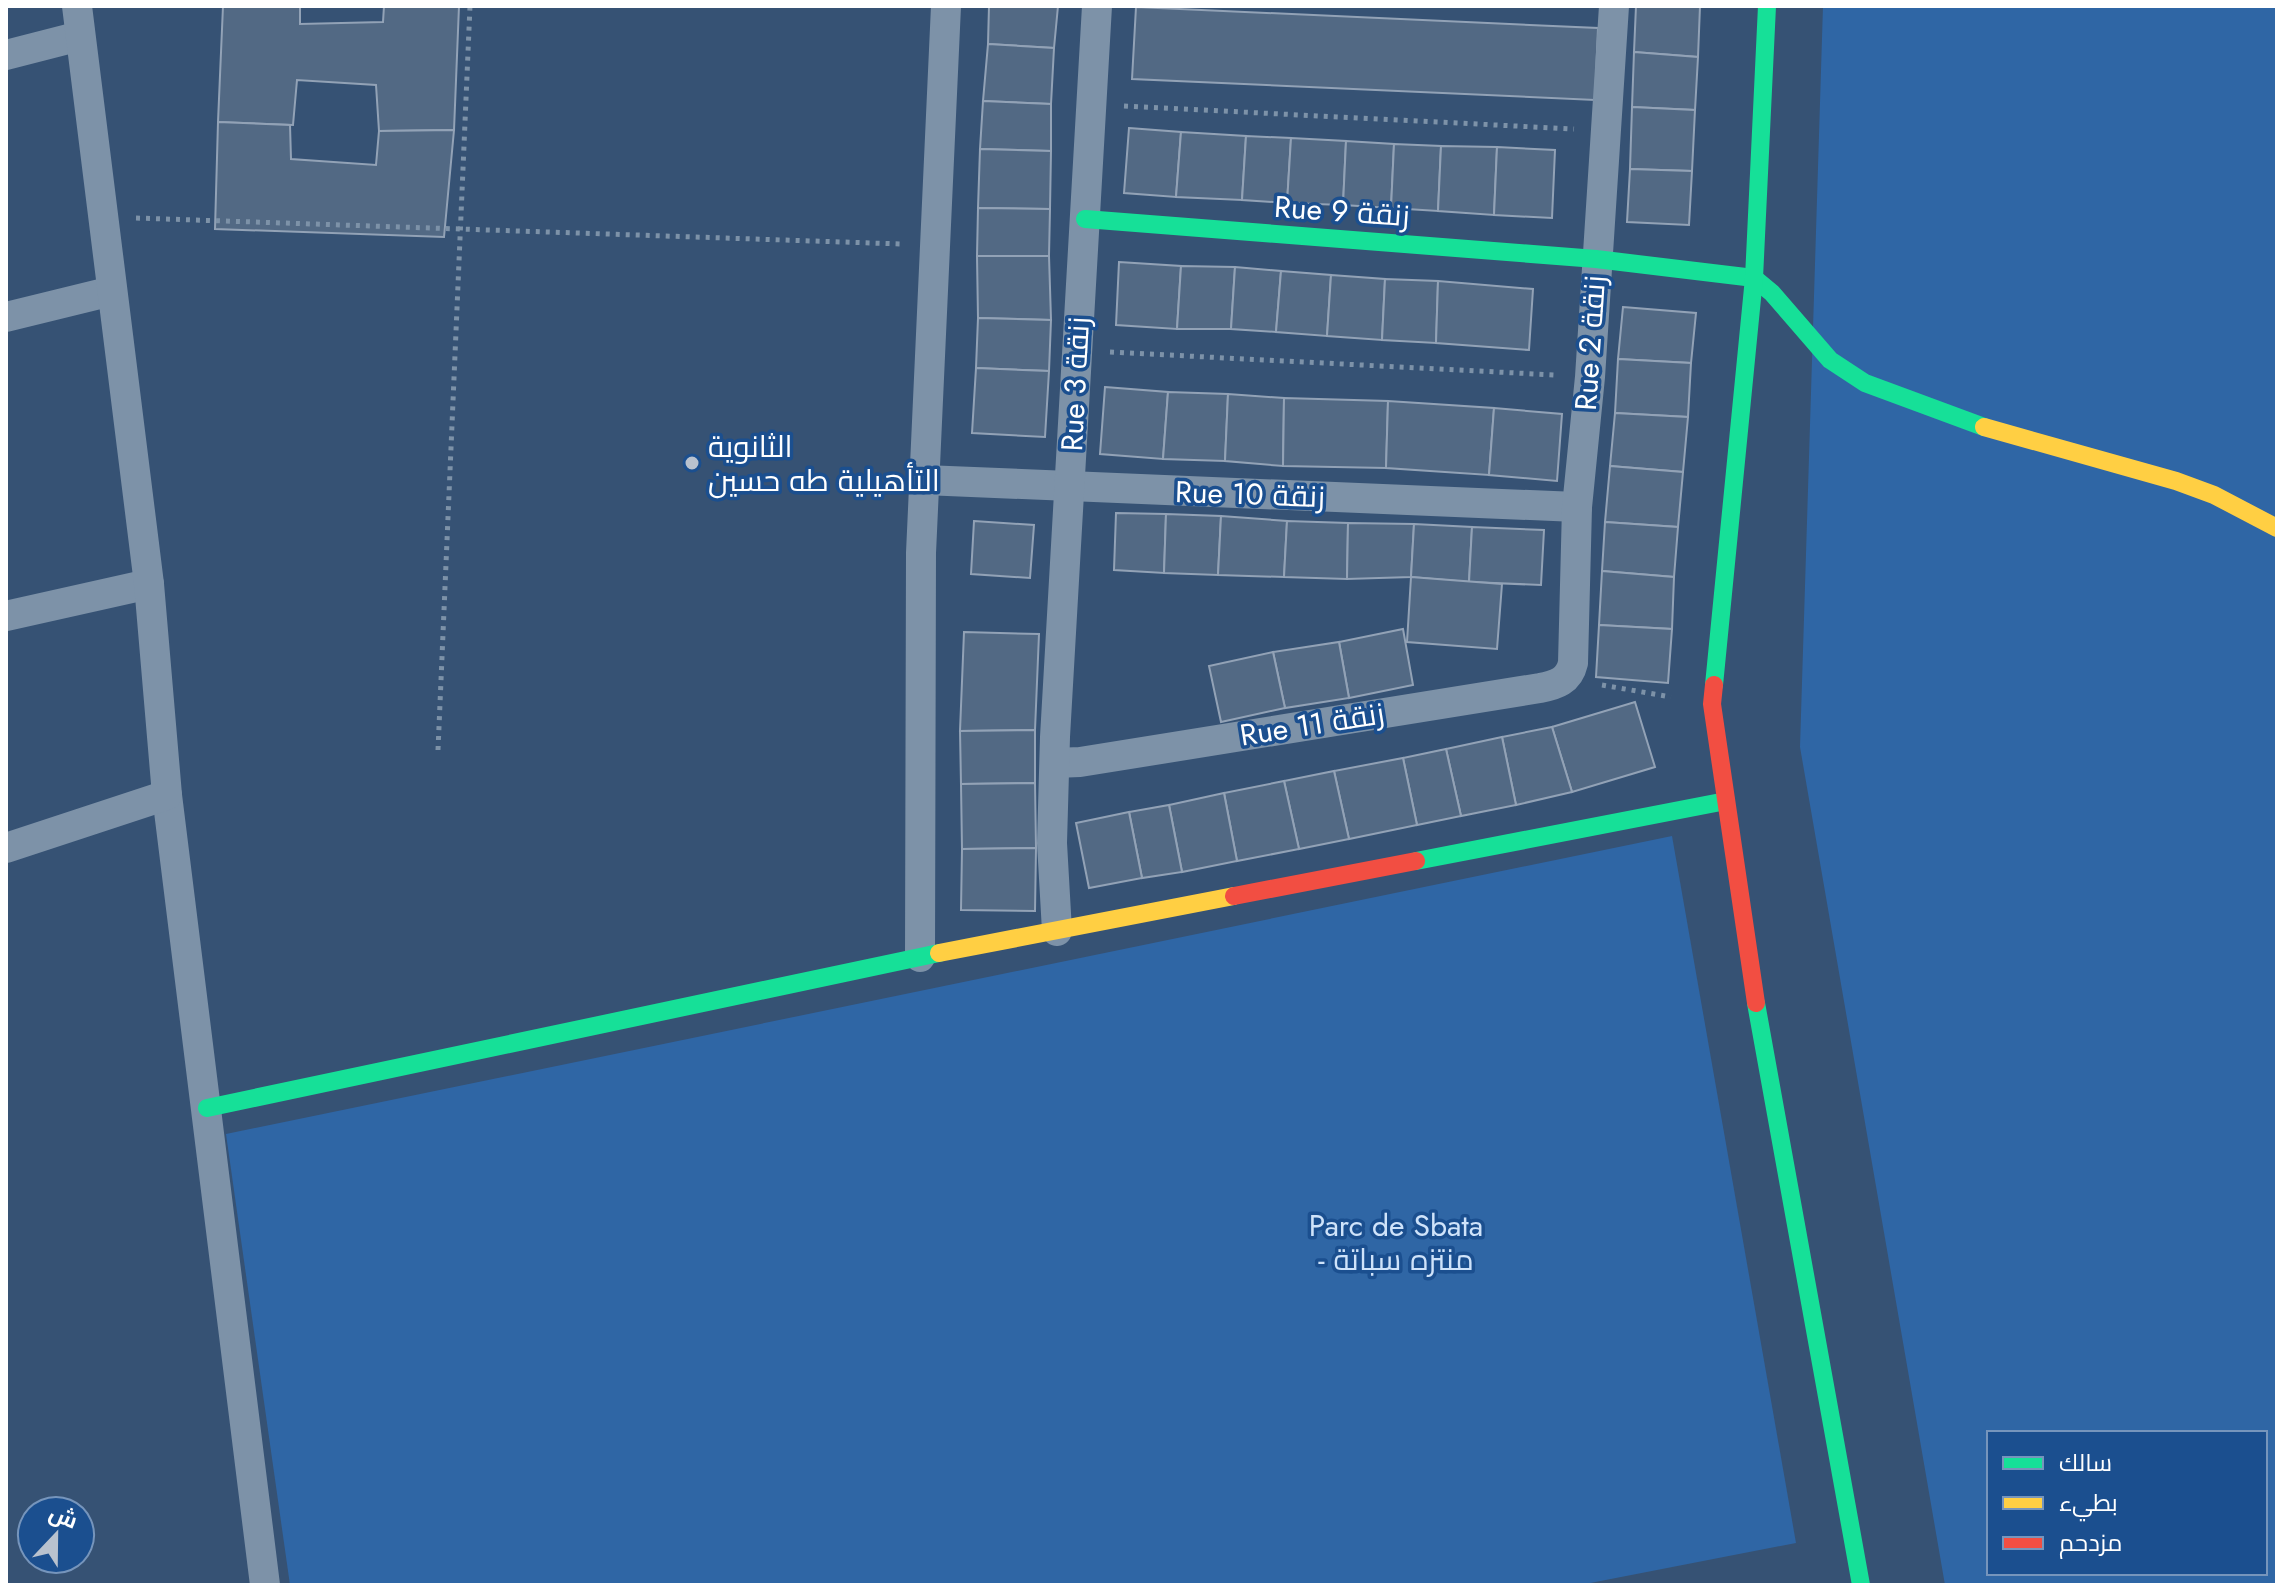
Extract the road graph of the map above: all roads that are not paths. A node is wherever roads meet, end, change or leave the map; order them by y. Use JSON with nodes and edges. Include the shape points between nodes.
{"nodes":[{"id":1,"x":77,"y":6,"type":"edge"},
{"id":2,"x":946,"y":6,"type":"edge"},
{"id":3,"x":1097,"y":6,"type":"edge"},
{"id":4,"x":1614,"y":6,"type":"edge"},
{"id":5,"x":1767,"y":6,"type":"edge"},
{"id":6,"x":80,"y":36,"type":"junction"},
{"id":7,"x":6,"y":55,"type":"edge"},
{"id":8,"x":1085,"y":219,"type":"junction"},
{"id":9,"x":1596,"y":259,"type":"junction"},
{"id":10,"x":1754,"y":278,"type":"junction"},
{"id":11,"x":112,"y":291,"type":"junction"},
{"id":12,"x":6,"y":317,"type":"edge"},
{"id":13,"x":924,"y":480,"type":"junction"},
{"id":14,"x":1069,"y":487,"type":"junction"},
{"id":15,"x":1577,"y":507,"type":"junction"},
{"id":16,"x":2277,"y":528,"type":"edge"},
{"id":17,"x":149,"y":584,"type":"junction"},
{"id":18,"x":6,"y":616,"type":"edge"},
{"id":19,"x":1566,"y":678,"type":"joint"},
{"id":20,"x":1055,"y":763,"type":"junction"},
{"id":21,"x":167,"y":795,"type":"junction"},
{"id":22,"x":1726,"y":801,"type":"junction"},
{"id":23,"x":6,"y":848,"type":"edge"},
{"id":24,"x":1057,"y":931,"type":"junction"},
{"id":25,"x":920,"y":957,"type":"junction"},
{"id":26,"x":207,"y":1108,"type":"junction"},
{"id":27,"x":265,"y":1585,"type":"edge"},
{"id":28,"x":1861,"y":1585,"type":"edge"}],
"edges":[{"from":1,"to":6,"type":"street"},
{"from":2,"to":13,"type":"street"},
{"from":3,"to":8,"type":"street","name":"Rue 3 زنقة"},
{"from":4,"to":9,"type":"street","name":"Rue 2 زنقة"},
{"from":5,"to":10,"type":"street"},
{"from":6,"to":7,"type":"street"},
{"from":6,"to":11,"type":"street"},
{"from":8,"to":9,"type":"street","name":"Rue 9 زنقة"},
{"from":8,"to":14,"type":"street","name":"Rue 3 زنقة"},
{"from":9,"to":10,"type":"street","name":"Rue 9 زنقة"},
{"from":9,"to":15,"type":"street","name":"Rue 2 زنقة"},
{"from":10,"to":16,"type":"street","via":[[1830,360],[1865,383],[1977,425],[2176,481]]},
{"from":10,"to":22,"type":"street","via":[[1712,704]]},
{"from":11,"to":12,"type":"street"},
{"from":11,"to":17,"type":"street"},
{"from":13,"to":14,"type":"street","name":"Rue 10 زنقة"},
{"from":13,"to":25,"type":"street"},
{"from":14,"to":15,"type":"street","name":"Rue 10 زنقة"},
{"from":14,"to":20,"type":"street","name":"Rue 3 زنقة"},
{"from":15,"to":19,"type":"street","name":"Rue 2 زنقة","via":[[1573,663]]},
{"from":17,"to":18,"type":"street"},
{"from":17,"to":21,"type":"street"},
{"from":19,"to":20,"type":"street","name":"Rue 11 زنقة","via":[[1540,688]]},
{"from":20,"to":24,"type":"street","name":"Rue 3 زنقة"},
{"from":21,"to":23,"type":"street"},
{"from":21,"to":26,"type":"street"},
{"from":22,"to":24,"type":"street"},
{"from":22,"to":28,"type":"street","via":[[1752,981]]},
{"from":24,"to":25,"type":"street"},
{"from":25,"to":26,"type":"street"},
{"from":26,"to":27,"type":"street"}]}
